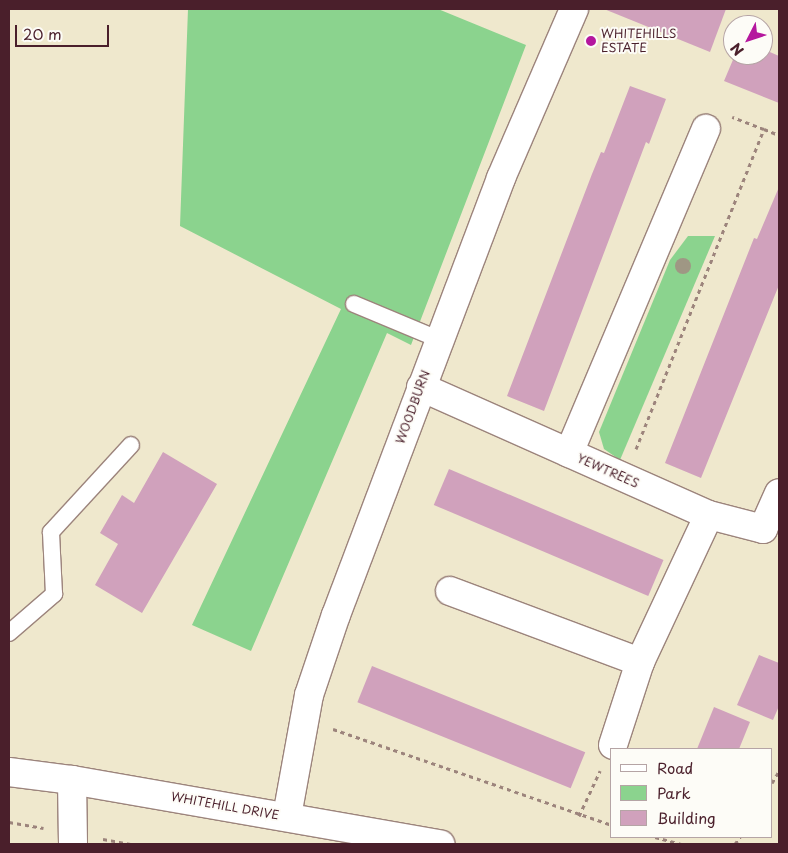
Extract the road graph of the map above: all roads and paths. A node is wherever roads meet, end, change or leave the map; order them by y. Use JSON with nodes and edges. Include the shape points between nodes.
{"nodes":[{"id":1,"x":574,"y":9,"type":"edge"},
{"id":2,"x":706,"y":129,"type":"joint"},
{"id":3,"x":764,"y":129,"type":"junction"},
{"id":4,"x":779,"y":135,"type":"edge"},
{"id":5,"x":354,"y":304,"type":"dead end"},
{"id":6,"x":438,"y":339,"type":"junction"},
{"id":7,"x":421,"y":386,"type":"junction"},
{"id":8,"x":131,"y":445,"type":"dead end"},
{"id":9,"x":569,"y":453,"type":"junction"},
{"id":10,"x":624,"y":478,"type":"junction"},
{"id":11,"x":779,"y":493,"type":"edge"},
{"id":12,"x":709,"y":515,"type":"junction"},
{"id":13,"x":450,"y":591,"type":"dead end"},
{"id":14,"x":9,"y":633,"type":"edge"},
{"id":15,"x":640,"y":662,"type":"junction"},
{"id":16,"x":304,"y":718,"type":"junction"},
{"id":17,"x":613,"y":745,"type":"joint"},
{"id":18,"x":612,"y":748,"type":"edge"},
{"id":19,"x":610,"y":751,"type":"edge"},
{"id":20,"x":9,"y":772,"type":"edge"},
{"id":21,"x":72,"y":780,"type":"junction"},
{"id":22,"x":288,"y":816,"type":"junction"},
{"id":23,"x":578,"y":816,"type":"junction"},
{"id":24,"x":610,"y":824,"type":"edge"},
{"id":25,"x":658,"y":838,"type":"edge"},
{"id":26,"x":73,"y":844,"type":"edge"},
{"id":27,"x":440,"y":844,"type":"edge"},
{"id":28,"x":681,"y":844,"type":"edge"}],
"edges":[{"from":1,"to":6,"type":"street","name":"WOODBURN","via":[[501,178]]},
{"from":2,"to":3,"type":"path","via":[[713,109]]},
{"from":2,"to":9,"type":"street"},
{"from":3,"to":4,"type":"path"},
{"from":3,"to":10,"type":"path"},
{"from":5,"to":6,"type":"lane"},
{"from":6,"to":7,"type":"street","name":"WOODBURN"},
{"from":7,"to":9,"type":"street","name":"YEWTREES"},
{"from":7,"to":16,"type":"street","name":"WOODBURN","via":[[333,624]]},
{"from":8,"to":14,"type":"lane","via":[[52,532],[54,594]]},
{"from":9,"to":10,"type":"street","name":"YEWTREES"},
{"from":10,"to":12,"type":"street","name":"YEWTREES"},
{"from":11,"to":12,"type":"street","name":"YEWTREES","via":[[762,529]]},
{"from":12,"to":15,"type":"street"},
{"from":13,"to":15,"type":"street"},
{"from":15,"to":17,"type":"street"},
{"from":16,"to":22,"type":"street","name":"WOODBURN"},
{"from":16,"to":23,"type":"path"},
{"from":17,"to":18,"type":"path"},
{"from":19,"to":23,"type":"path"},
{"from":20,"to":21,"type":"street","name":"WHITEHILL DRIVE"},
{"from":21,"to":22,"type":"street","name":"WHITEHILL DRIVE"},
{"from":21,"to":26,"type":"street"},
{"from":22,"to":27,"type":"street","name":"WHITEHILL DRIVE"},
{"from":23,"to":24,"type":"path"},
{"from":25,"to":28,"type":"path"}]}
